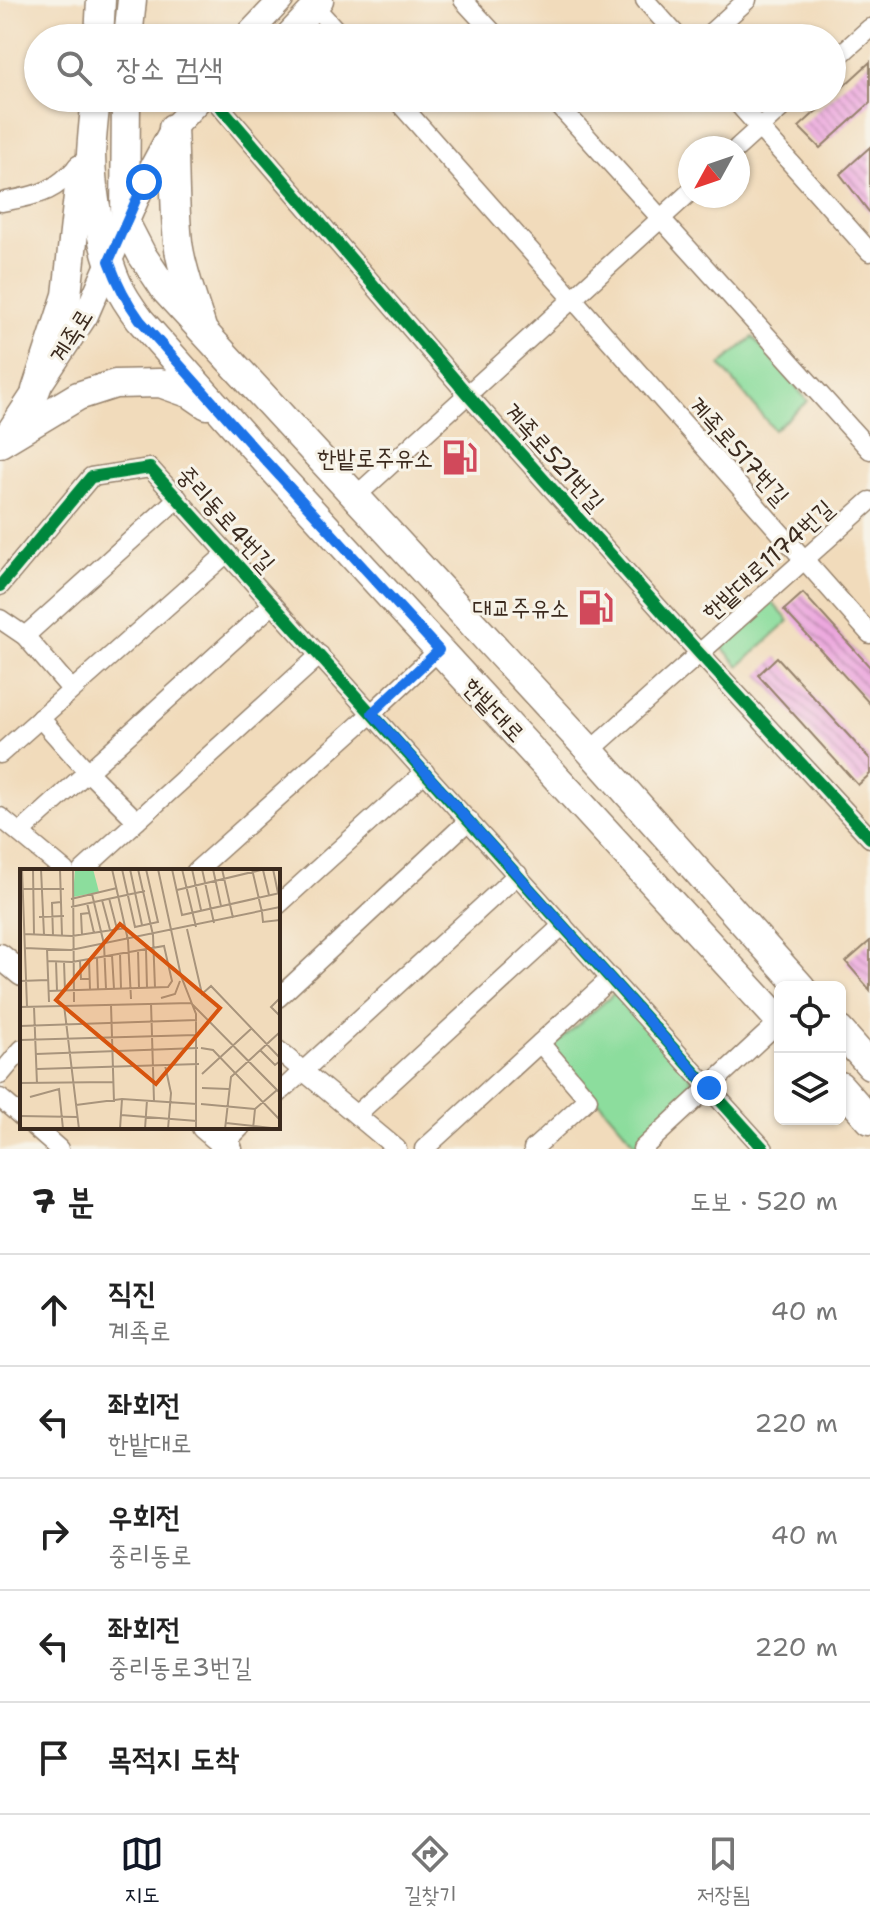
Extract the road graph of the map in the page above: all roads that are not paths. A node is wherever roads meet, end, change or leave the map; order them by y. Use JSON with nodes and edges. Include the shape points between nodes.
{"nodes":[{"id":1,"x":101,"y":0,"type":"edge"},
{"id":2,"x":132,"y":0,"type":"edge"},
{"id":3,"x":281,"y":0,"type":"edge"},
{"id":4,"x":463,"y":0,"type":"edge"},
{"id":5,"x":645,"y":0,"type":"edge"},
{"id":6,"x":747,"y":0,"type":"edge"},
{"id":7,"x":318,"y":3,"type":"edge"},
{"id":8,"x":100,"y":24,"type":"edge"},
{"id":9,"x":130,"y":24,"type":"edge"},
{"id":10,"x":258,"y":24,"type":"edge"},
{"id":11,"x":298,"y":24,"type":"edge"},
{"id":12,"x":333,"y":24,"type":"edge"},
{"id":13,"x":485,"y":24,"type":"edge"},
{"id":14,"x":666,"y":24,"type":"edge"},
{"id":15,"x":720,"y":24,"type":"edge"},
{"id":16,"x":870,"y":28,"type":"edge"},
{"id":17,"x":846,"y":49,"type":"edge"},
{"id":18,"x":89,"y":112,"type":"edge"},
{"id":19,"x":94,"y":112,"type":"edge"},
{"id":20,"x":126,"y":112,"type":"edge"},
{"id":21,"x":188,"y":112,"type":"edge"},
{"id":22,"x":225,"y":112,"type":"edge"},
{"id":23,"x":407,"y":112,"type":"edge"},
{"id":24,"x":565,"y":112,"type":"edge"},
{"id":25,"x":745,"y":112,"type":"edge"},
{"id":26,"x":777,"y":112,"type":"edge"},
{"id":27,"x":173,"y":128,"type":"junction"},
{"id":28,"x":759,"y":128,"type":"junction"},
{"id":29,"x":750,"y":136,"type":"edge"},
{"id":30,"x":82,"y":162,"type":"junction"},
{"id":31,"x":1,"y":203,"type":"edge"},
{"id":32,"x":678,"y":203,"type":"edge"},
{"id":33,"x":661,"y":219,"type":"junction"},
{"id":34,"x":125,"y":222,"type":"junction"},
{"id":35,"x":870,"y":252,"type":"edge"},
{"id":36,"x":109,"y":261,"type":"junction"},
{"id":37,"x":572,"y":299,"type":"junction"},
{"id":38,"x":203,"y":332,"type":"junction"},
{"id":39,"x":36,"y":390,"type":"junction"},
{"id":40,"x":468,"y":395,"type":"junction"},
{"id":41,"x":0,"y":444,"type":"edge"},
{"id":42,"x":870,"y":450,"type":"edge"},
{"id":43,"x":262,"y":457,"type":"junction"},
{"id":44,"x":356,"y":496,"type":"junction"},
{"id":45,"x":178,"y":498,"type":"junction"},
{"id":46,"x":870,"y":501,"type":"edge"},
{"id":47,"x":227,"y":553,"type":"junction"},
{"id":48,"x":804,"y":560,"type":"junction"},
{"id":49,"x":0,"y":586,"type":"edge"},
{"id":50,"x":273,"y":604,"type":"junction"},
{"id":51,"x":0,"y":619,"type":"edge"},
{"id":52,"x":870,"y":634,"type":"edge"},
{"id":53,"x":25,"y":636,"type":"junction"},
{"id":54,"x":439,"y":650,"type":"junction"},
{"id":55,"x":700,"y":654,"type":"junction"},
{"id":56,"x":320,"y":655,"type":"junction"},
{"id":57,"x":71,"y":689,"type":"junction"},
{"id":58,"x":372,"y":713,"type":"junction"},
{"id":59,"x":40,"y":718,"type":"junction"},
{"id":60,"x":590,"y":751,"type":"junction"},
{"id":61,"x":0,"y":754,"type":"edge"},
{"id":62,"x":88,"y":772,"type":"junction"},
{"id":63,"x":425,"y":772,"type":"junction"},
{"id":64,"x":0,"y":817,"type":"edge"},
{"id":65,"x":469,"y":820,"type":"junction"},
{"id":66,"x":137,"y":821,"type":"junction"},
{"id":67,"x":20,"y":833,"type":"junction"},
{"id":68,"x":870,"y":838,"type":"edge"},
{"id":69,"x":63,"y":869,"type":"edge"},
{"id":70,"x":84,"y":869,"type":"edge"},
{"id":71,"x":198,"y":869,"type":"edge"},
{"id":72,"x":518,"y":874,"type":"junction"},
{"id":73,"x":280,"y":903,"type":"edge"},
{"id":74,"x":563,"y":925,"type":"junction"},
{"id":75,"x":0,"y":956,"type":"edge"},
{"id":76,"x":20,"y":972,"type":"edge"},
{"id":77,"x":611,"y":978,"type":"junction"},
{"id":78,"x":796,"y":981,"type":"edge"},
{"id":79,"x":280,"y":996,"type":"edge"},
{"id":80,"x":774,"y":1014,"type":"edge"},
{"id":81,"x":774,"y":1027,"type":"edge"},
{"id":82,"x":846,"y":1037,"type":"edge"},
{"id":83,"x":540,"y":1043,"type":"junction"},
{"id":84,"x":20,"y":1051,"type":"edge"},
{"id":85,"x":280,"y":1052,"type":"edge"},
{"id":86,"x":868,"y":1058,"type":"edge"},
{"id":87,"x":303,"y":1071,"type":"junction"},
{"id":88,"x":0,"y":1075,"type":"edge"},
{"id":89,"x":846,"y":1078,"type":"edge"},
{"id":90,"x":709,"y":1088,"type":"junction"},
{"id":91,"x":846,"y":1091,"type":"edge"},
{"id":92,"x":280,"y":1092,"type":"edge"},
{"id":93,"x":0,"y":1098,"type":"edge"},
{"id":94,"x":20,"y":1115,"type":"edge"},
{"id":95,"x":356,"y":1115,"type":"junction"},
{"id":96,"x":870,"y":1120,"type":"edge"},
{"id":97,"x":36,"y":1129,"type":"edge"},
{"id":98,"x":207,"y":1129,"type":"edge"},
{"id":99,"x":229,"y":1142,"type":"edge"},
{"id":100,"x":50,"y":1146,"type":"edge"},
{"id":101,"x":757,"y":1146,"type":"edge"},
{"id":102,"x":397,"y":1149,"type":"edge"},
{"id":103,"x":424,"y":1149,"type":"edge"},
{"id":104,"x":533,"y":1149,"type":"edge"},
{"id":105,"x":642,"y":1149,"type":"edge"}],
"edges":[{"from":1,"to":8,"type":"main road"},
{"from":2,"to":9,"type":"main road"},
{"from":3,"to":10,"type":"main road"},
{"from":4,"to":13,"type":"street"},
{"from":5,"to":14,"type":"street"},
{"from":6,"to":15,"type":"street"},
{"from":7,"to":11,"type":"main road"},
{"from":7,"to":12,"type":"street"},
{"from":16,"to":17,"type":"street"},
{"from":18,"to":30,"type":"main road"},
{"from":19,"to":36,"type":"main road","name":"한밭대로","via":[[91,155]]},
{"from":20,"to":34,"type":"main road","name":"한밭대로"},
{"from":21,"to":27,"type":"main road","name":"계족로"},
{"from":22,"to":40,"type":"street","name":"계족로521번길"},
{"from":23,"to":37,"type":"street","name":"계족로517번길"},
{"from":24,"to":33,"type":"street"},
{"from":25,"to":28,"type":"street"},
{"from":26,"to":28,"type":"street"},
{"from":27,"to":34,"type":"main road","name":"계족로"},
{"from":27,"to":38,"type":"main road","via":[[178,246]]},
{"from":28,"to":29,"type":"street"},
{"from":28,"to":35,"type":"street"},
{"from":30,"to":31,"type":"street","via":[[52,189]]},
{"from":30,"to":39,"type":"main road","via":[[67,295]]},
{"from":32,"to":33,"type":"street"},
{"from":33,"to":37,"type":"street"},
{"from":33,"to":42,"type":"street"},
{"from":34,"to":36,"type":"main road","name":"계족로"},
{"from":34,"to":38,"type":"main road","name":"한밭대로","via":[[166,291]]},
{"from":36,"to":39,"type":"main road","name":"계족로","via":[[86,315]]},
{"from":36,"to":43,"type":"main road","name":"한밭대로","via":[[140,320]]},
{"from":37,"to":40,"type":"street"},
{"from":37,"to":48,"type":"street","name":"계족로517번길"},
{"from":38,"to":44,"type":"main road","name":"한밭대로"},
{"from":39,"to":41,"type":"main road","name":"계족로"},
{"from":40,"to":44,"type":"street"},
{"from":40,"to":55,"type":"street","name":"계족로521번길"},
{"from":41,"to":43,"type":"main road","via":[[78,396],[115,384],[160,383],[191,394]]},
{"from":43,"to":54,"type":"main road","name":"한밭대로"},
{"from":44,"to":60,"type":"main road","name":"한밭대로"},
{"from":45,"to":47,"type":"street","name":"중리동로4번길"},
{"from":45,"to":49,"type":"street","name":"중리동로4번길","via":[[150,468],[91,477]]},
{"from":45,"to":53,"type":"street","name":"중리동로4번길"},
{"from":46,"to":48,"type":"street","name":"한밭대로1174번길"},
{"from":47,"to":50,"type":"street","name":"중리동로4번길"},
{"from":47,"to":57,"type":"street"},
{"from":48,"to":52,"type":"street","name":"계족로517번길"},
{"from":48,"to":55,"type":"street","name":"한밭대로1174번길"},
{"from":50,"to":56,"type":"street","name":"중리동로4번길"},
{"from":50,"to":62,"type":"street","name":"중리동로4번길"},
{"from":51,"to":53,"type":"street"},
{"from":53,"to":57,"type":"street"},
{"from":54,"to":58,"type":"street"},
{"from":54,"to":80,"type":"main road","name":"한밭대로"},
{"from":55,"to":60,"type":"street","name":"한밭대로1174번길"},
{"from":55,"to":68,"type":"street","name":"계족로521번길"},
{"from":56,"to":58,"type":"street","name":"중리동로4번길"},
{"from":56,"to":66,"type":"street"},
{"from":57,"to":59,"type":"street"},
{"from":58,"to":63,"type":"street","name":"중리동로4번길"},
{"from":58,"to":71,"type":"street"},
{"from":59,"to":61,"type":"street"},
{"from":59,"to":62,"type":"street"},
{"from":60,"to":78,"type":"main road","name":"한밭대로"},
{"from":62,"to":66,"type":"street"},
{"from":62,"to":67,"type":"street","name":"중리동로4번길"},
{"from":63,"to":65,"type":"street","name":"중리동로4번길"},
{"from":63,"to":73,"type":"street"},
{"from":64,"to":67,"type":"street"},
{"from":65,"to":72,"type":"street","name":"중리동로4번길"},
{"from":65,"to":79,"type":"street"},
{"from":66,"to":70,"type":"street"},
{"from":67,"to":69,"type":"street"},
{"from":72,"to":74,"type":"street","name":"중리동로4번길"},
{"from":72,"to":87,"type":"street"},
{"from":74,"to":77,"type":"street","name":"중리동로4번길"},
{"from":74,"to":95,"type":"street"},
{"from":75,"to":76,"type":"main road"},
{"from":77,"to":83,"type":"street"},
{"from":77,"to":90,"type":"street","name":"중리동로4번길"},
{"from":81,"to":90,"type":"street"},
{"from":82,"to":86,"type":"main road"},
{"from":83,"to":103,"type":"street"},
{"from":83,"to":104,"type":"street","via":[[588,1099]]},
{"from":84,"to":88,"type":"street"},
{"from":85,"to":87,"type":"street"},
{"from":86,"to":89,"type":"main road"},
{"from":87,"to":92,"type":"street"},
{"from":87,"to":95,"type":"street"},
{"from":90,"to":101,"type":"street","name":"중리동로4번길"},
{"from":90,"to":105,"type":"street"},
{"from":91,"to":96,"type":"main road"},
{"from":93,"to":94,"type":"street"},
{"from":95,"to":102,"type":"street"},
{"from":97,"to":100,"type":"street"},
{"from":98,"to":99,"type":"main road"}]}
